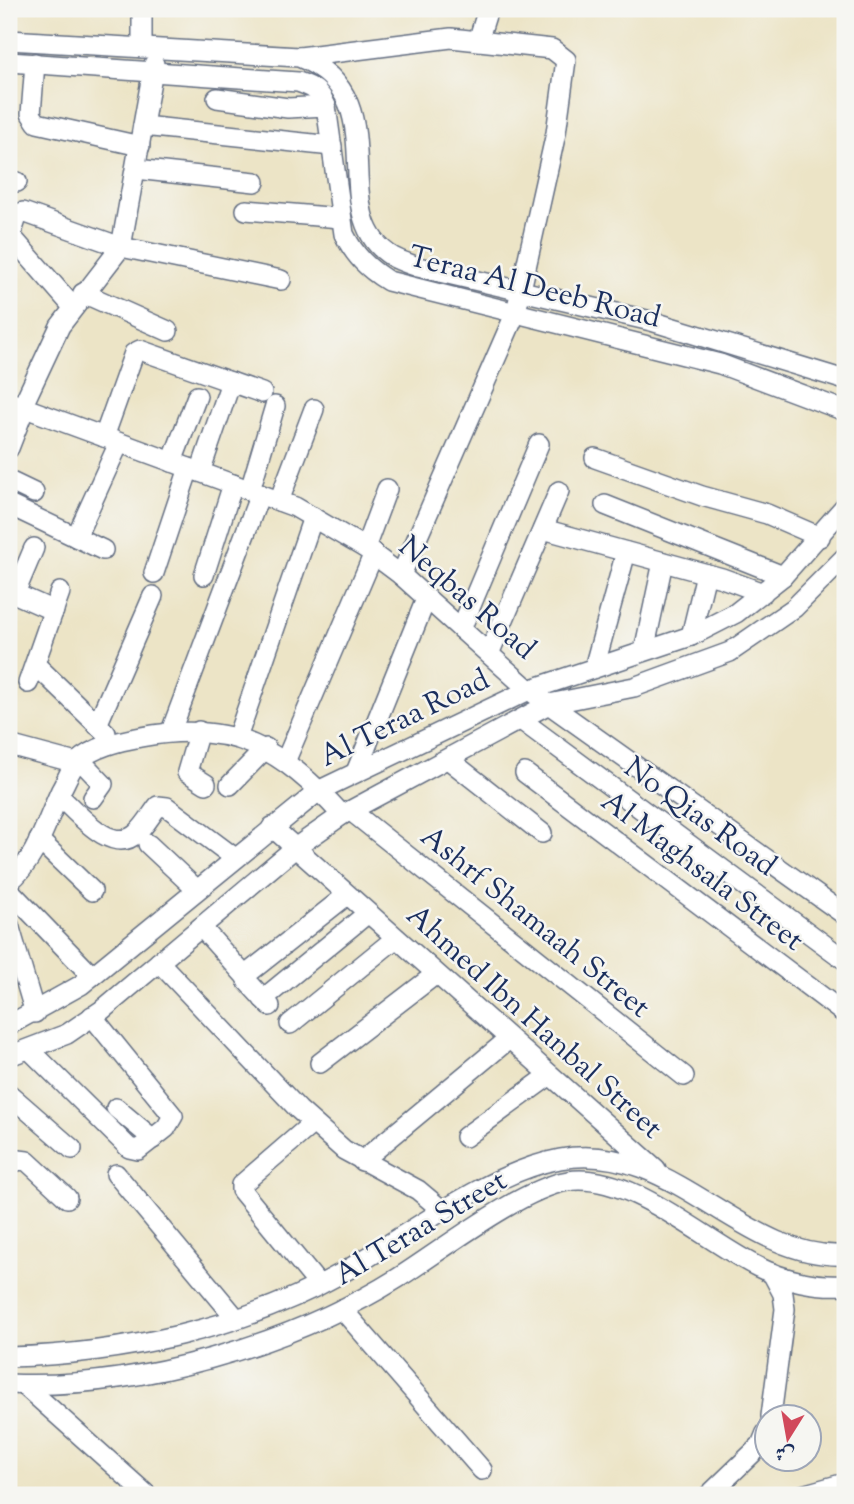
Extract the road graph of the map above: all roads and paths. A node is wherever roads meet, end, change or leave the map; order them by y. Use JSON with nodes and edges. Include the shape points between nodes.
{"nodes":[{"id":1,"x":142,"y":9,"type":"edge"},
{"id":2,"x":488,"y":9,"type":"edge"},
{"id":3,"x":9,"y":40,"type":"edge"},
{"id":4,"x":478,"y":41,"type":"junction"},
{"id":5,"x":299,"y":57,"type":"junction"},
{"id":6,"x":152,"y":59,"type":"junction"},
{"id":7,"x":9,"y":62,"type":"edge"},
{"id":8,"x":35,"y":63,"type":"junction"},
{"id":9,"x":217,"y":98,"type":"dead end"},
{"id":10,"x":326,"y":106,"type":"junction"},
{"id":11,"x":141,"y":136,"type":"junction"},
{"id":12,"x":332,"y":146,"type":"junction"},
{"id":13,"x":136,"y":169,"type":"junction"},
{"id":14,"x":255,"y":182,"type":"dead end"},
{"id":15,"x":246,"y":210,"type":"dead end"},
{"id":16,"x":340,"y":218,"type":"junction"},
{"id":17,"x":9,"y":237,"type":"edge"},
{"id":18,"x":121,"y":247,"type":"junction"},
{"id":19,"x":281,"y":281,"type":"dead end"},
{"id":20,"x":78,"y":300,"type":"junction"},
{"id":21,"x":519,"y":300,"type":"junction"},
{"id":22,"x":168,"y":331,"type":"dead end"},
{"id":23,"x":845,"y":380,"type":"edge"},
{"id":24,"x":231,"y":382,"type":"junction"},
{"id":25,"x":197,"y":396,"type":"dead end"},
{"id":26,"x":18,"y":405,"type":"edge"},
{"id":27,"x":314,"y":409,"type":"dead end"},
{"id":28,"x":845,"y":411,"type":"edge"},
{"id":29,"x":111,"y":440,"type":"junction"},
{"id":30,"x":538,"y":444,"type":"dead end"},
{"id":31,"x":9,"y":449,"type":"edge"},
{"id":32,"x":594,"y":457,"type":"dead end"},
{"id":33,"x":187,"y":468,"type":"junction"},
{"id":34,"x":9,"y":481,"type":"edge"},
{"id":35,"x":248,"y":489,"type":"junction"},
{"id":36,"x":387,"y":489,"type":"dead end"},
{"id":37,"x":559,"y":491,"type":"dead end"},
{"id":38,"x":34,"y":493,"type":"dead end"},
{"id":39,"x":279,"y":501,"type":"junction"},
{"id":40,"x":9,"y":505,"type":"edge"},
{"id":41,"x":604,"y":505,"type":"dead end"},
{"id":42,"x":845,"y":506,"type":"edge"},
{"id":43,"x":313,"y":517,"type":"junction"},
{"id":44,"x":543,"y":528,"type":"junction"},
{"id":45,"x":76,"y":537,"type":"junction"},
{"id":46,"x":820,"y":537,"type":"junction"},
{"id":47,"x":620,"y":544,"type":"junction"},
{"id":48,"x":34,"y":548,"type":"dead end"},
{"id":49,"x":103,"y":550,"type":"dead end"},
{"id":50,"x":370,"y":551,"type":"junction"},
{"id":51,"x":845,"y":557,"type":"edge"},
{"id":52,"x":663,"y":562,"type":"junction"},
{"id":53,"x":154,"y":573,"type":"dead end"},
{"id":54,"x":706,"y":574,"type":"junction"},
{"id":55,"x":204,"y":575,"type":"dead end"},
{"id":56,"x":401,"y":575,"type":"junction"},
{"id":57,"x":783,"y":576,"type":"junction"},
{"id":58,"x":12,"y":592,"type":"edge"},
{"id":59,"x":764,"y":593,"type":"junction"},
{"id":60,"x":153,"y":596,"type":"dead end"},
{"id":61,"x":426,"y":598,"type":"junction"},
{"id":62,"x":461,"y":629,"type":"junction"},
{"id":63,"x":691,"y":636,"type":"junction"},
{"id":64,"x":644,"y":651,"type":"junction"},
{"id":65,"x":489,"y":654,"type":"junction"},
{"id":66,"x":594,"y":668,"type":"junction"},
{"id":67,"x":529,"y":690,"type":"junction"},
{"id":68,"x":549,"y":704,"type":"junction"},
{"id":69,"x":521,"y":720,"type":"junction"},
{"id":70,"x":97,"y":725,"type":"junction"},
{"id":71,"x":171,"y":731,"type":"junction"},
{"id":72,"x":200,"y":732,"type":"junction"},
{"id":73,"x":237,"y":738,"type":"junction"},
{"id":74,"x":114,"y":741,"type":"junction"},
{"id":75,"x":9,"y":745,"type":"edge"},
{"id":76,"x":266,"y":748,"type":"junction"},
{"id":77,"x":448,"y":759,"type":"junction"},
{"id":78,"x":78,"y":762,"type":"junction"},
{"id":79,"x":285,"y":762,"type":"junction"},
{"id":80,"x":356,"y":772,"type":"junction"},
{"id":81,"x":525,"y":773,"type":"dead end"},
{"id":82,"x":206,"y":784,"type":"dead end"},
{"id":83,"x":230,"y":785,"type":"dead end"},
{"id":84,"x":320,"y":790,"type":"junction"},
{"id":85,"x":59,"y":796,"type":"junction"},
{"id":86,"x":93,"y":798,"type":"dead end"},
{"id":87,"x":347,"y":813,"type":"junction"},
{"id":88,"x":272,"y":827,"type":"junction"},
{"id":89,"x":542,"y":833,"type":"dead end"},
{"id":90,"x":40,"y":840,"type":"junction"},
{"id":91,"x":148,"y":844,"type":"dead end"},
{"id":92,"x":295,"y":848,"type":"junction"},
{"id":93,"x":235,"y":858,"type":"junction"},
{"id":94,"x":9,"y":882,"type":"edge"},
{"id":95,"x":9,"y":890,"type":"edge"},
{"id":96,"x":197,"y":890,"type":"junction"},
{"id":97,"x":92,"y":891,"type":"dead end"},
{"id":98,"x":347,"y":894,"type":"junction"},
{"id":99,"x":368,"y":913,"type":"junction"},
{"id":100,"x":845,"y":915,"type":"edge"},
{"id":101,"x":9,"y":925,"type":"edge"},
{"id":102,"x":201,"y":927,"type":"junction"},
{"id":103,"x":396,"y":938,"type":"junction"},
{"id":104,"x":845,"y":960,"type":"edge"},
{"id":105,"x":159,"y":962,"type":"junction"},
{"id":106,"x":436,"y":974,"type":"junction"},
{"id":107,"x":92,"y":976,"type":"junction"},
{"id":108,"x":246,"y":977,"type":"junction"},
{"id":109,"x":35,"y":1013,"type":"junction"},
{"id":110,"x":845,"y":1014,"type":"edge"},
{"id":111,"x":92,"y":1016,"type":"junction"},
{"id":112,"x":290,"y":1024,"type":"dead end"},
{"id":113,"x":9,"y":1026,"type":"edge"},
{"id":114,"x":509,"y":1039,"type":"junction"},
{"id":115,"x":30,"y":1050,"type":"junction"},
{"id":116,"x":9,"y":1056,"type":"edge"},
{"id":117,"x":320,"y":1063,"type":"dead end"},
{"id":118,"x":550,"y":1075,"type":"junction"},
{"id":119,"x":684,"y":1076,"type":"dead end"},
{"id":120,"x":9,"y":1094,"type":"edge"},
{"id":121,"x":116,"y":1108,"type":"dead end"},
{"id":122,"x":313,"y":1123,"type":"junction"},
{"id":123,"x":465,"y":1137,"type":"dead end"},
{"id":124,"x":149,"y":1142,"type":"junction"},
{"id":125,"x":72,"y":1149,"type":"dead end"},
{"id":126,"x":362,"y":1161,"type":"junction"},
{"id":127,"x":9,"y":1165,"type":"edge"},
{"id":128,"x":116,"y":1174,"type":"dead end"},
{"id":129,"x":662,"y":1174,"type":"junction"},
{"id":130,"x":67,"y":1198,"type":"dead end"},
{"id":131,"x":443,"y":1211,"type":"junction"},
{"id":132,"x":717,"y":1223,"type":"junction"},
{"id":133,"x":845,"y":1255,"type":"edge"},
{"id":134,"x":772,"y":1273,"type":"junction"},
{"id":135,"x":318,"y":1284,"type":"junction"},
{"id":136,"x":845,"y":1285,"type":"edge"},
{"id":137,"x":342,"y":1309,"type":"junction"},
{"id":138,"x":235,"y":1317,"type":"junction"},
{"id":139,"x":9,"y":1357,"type":"edge"},
{"id":140,"x":16,"y":1384,"type":"edge"},
{"id":141,"x":773,"y":1402,"type":"edge"},
{"id":142,"x":752,"y":1454,"type":"edge"},
{"id":143,"x":482,"y":1470,"type":"dead end"},
{"id":144,"x":845,"y":1483,"type":"edge"},
{"id":145,"x":147,"y":1495,"type":"edge"},
{"id":146,"x":709,"y":1495,"type":"edge"},
{"id":147,"x":802,"y":1495,"type":"edge"}],
"edges":[{"from":1,"to":6,"type":"street"},
{"from":2,"to":4,"type":"street"},
{"from":3,"to":6,"type":"street","name":"Teraa Al Deeb Road"},
{"from":4,"to":5,"type":"street","via":[[451,38]]},
{"from":4,"to":21,"type":"street","via":[[552,49],[566,60],[558,122]]},
{"from":5,"to":6,"type":"street","name":"Teraa Al Deeb Road"},
{"from":5,"to":21,"type":"street","name":"Teraa Al Deeb Road","via":[[321,66],[338,81],[349,102],[361,206],[367,228],[379,246],[418,267]]},
{"from":6,"to":8,"type":"street","name":"Teraa Al Deeb Road"},
{"from":6,"to":10,"type":"street","name":"Teraa Al Deeb Road","via":[[298,82],[312,86]]},
{"from":6,"to":11,"type":"street"},
{"from":7,"to":8,"type":"street","name":"Teraa Al Deeb Road"},
{"from":8,"to":11,"type":"street","via":[[31,114],[43,125]]},
{"from":9,"to":10,"type":"street","via":[[288,108]]},
{"from":10,"to":12,"type":"street","name":"Teraa Al Deeb Road"},
{"from":11,"to":12,"type":"street"},
{"from":11,"to":13,"type":"street"},
{"from":12,"to":16,"type":"street","name":"Teraa Al Deeb Road"},
{"from":13,"to":14,"type":"street"},
{"from":13,"to":18,"type":"street"},
{"from":15,"to":16,"type":"street"},
{"from":16,"to":21,"type":"street","name":"Teraa Al Deeb Road","via":[[353,253],[388,281],[409,289]]},
{"from":17,"to":18,"type":"street","via":[[23,212]]},
{"from":17,"to":20,"type":"street"},
{"from":18,"to":19,"type":"street"},
{"from":18,"to":20,"type":"street"},
{"from":20,"to":22,"type":"street"},
{"from":20,"to":26,"type":"street"},
{"from":21,"to":23,"type":"street","name":"Teraa Al Deeb Road","via":[[651,321]]},
{"from":21,"to":28,"type":"street","name":"Teraa Al Deeb Road"},
{"from":21,"to":56,"type":"street"},
{"from":24,"to":29,"type":"street","via":[[143,351],[134,353]]},
{"from":24,"to":33,"type":"street"},
{"from":24,"to":35,"type":"street","via":[[268,400]]},
{"from":25,"to":33,"type":"street"},
{"from":26,"to":29,"type":"street","name":"Neqbas Road"},
{"from":26,"to":31,"type":"street"},
{"from":27,"to":39,"type":"street"},
{"from":29,"to":33,"type":"street","name":"Neqbas Road"},
{"from":29,"to":45,"type":"street"},
{"from":30,"to":62,"type":"street"},
{"from":32,"to":46,"type":"street","via":[[767,514]]},
{"from":33,"to":35,"type":"street","name":"Neqbas Road"},
{"from":33,"to":53,"type":"street"},
{"from":34,"to":38,"type":"street"},
{"from":35,"to":39,"type":"street","name":"Neqbas Road"},
{"from":35,"to":55,"type":"street"},
{"from":35,"to":71,"type":"street"},
{"from":36,"to":50,"type":"street"},
{"from":37,"to":44,"type":"street"},
{"from":39,"to":43,"type":"street","name":"Neqbas Road"},
{"from":40,"to":45,"type":"street"},
{"from":41,"to":57,"type":"street"},
{"from":42,"to":46,"type":"street","name":"Al Teraa Road"},
{"from":43,"to":50,"type":"street","name":"Neqbas Road"},
{"from":43,"to":73,"type":"street"},
{"from":44,"to":47,"type":"street"},
{"from":44,"to":65,"type":"street"},
{"from":45,"to":49,"type":"street"},
{"from":46,"to":57,"type":"street","name":"Al Teraa Road"},
{"from":47,"to":52,"type":"street"},
{"from":47,"to":66,"type":"street"},
{"from":48,"to":58,"type":"street"},
{"from":50,"to":56,"type":"street","name":"Neqbas Road"},
{"from":50,"to":79,"type":"street"},
{"from":51,"to":68,"type":"street","name":"Al Teraa Road","via":[[794,608],[730,652],[634,687]]},
{"from":52,"to":54,"type":"street"},
{"from":52,"to":64,"type":"street"},
{"from":54,"to":59,"type":"street"},
{"from":54,"to":63,"type":"street"},
{"from":56,"to":61,"type":"street","name":"Neqbas Road"},
{"from":57,"to":59,"type":"street","name":"Al Teraa Road"},
{"from":58,"to":70,"type":"street","via":[[57,601],[33,674]]},
{"from":59,"to":63,"type":"street","name":"Al Teraa Road"},
{"from":60,"to":70,"type":"street"},
{"from":61,"to":62,"type":"street","name":"Neqbas Road"},
{"from":61,"to":80,"type":"street"},
{"from":62,"to":65,"type":"street","name":"Neqbas Road"},
{"from":63,"to":64,"type":"street","name":"Al Teraa Road"},
{"from":64,"to":66,"type":"street","name":"Al Teraa Road"},
{"from":65,"to":67,"type":"street","name":"Neqbas Road"},
{"from":66,"to":67,"type":"street","name":"Al Teraa Road"},
{"from":67,"to":68,"type":"street","name":"Neqbas Road"},
{"from":67,"to":80,"type":"street","name":"Al Teraa Road"},
{"from":68,"to":69,"type":"street","name":"Al Teraa Road"},
{"from":68,"to":100,"type":"street","name":"Neqbas Road"},
{"from":69,"to":77,"type":"street","name":"Al Teraa Road"},
{"from":69,"to":104,"type":"street","name":"No Qias Road"},
{"from":70,"to":74,"type":"street"},
{"from":71,"to":72,"type":"street","name":"Ashrf Shamaah Street"},
{"from":71,"to":74,"type":"street","name":"Ashrf Shamaah Street"},
{"from":72,"to":73,"type":"street","name":"Ashrf Shamaah Street"},
{"from":72,"to":82,"type":"street","via":[[187,772]]},
{"from":73,"to":76,"type":"street","name":"Ashrf Shamaah Street"},
{"from":74,"to":78,"type":"street"},
{"from":75,"to":78,"type":"street"},
{"from":76,"to":79,"type":"street","name":"Ashrf Shamaah Street"},
{"from":76,"to":83,"type":"street"},
{"from":77,"to":87,"type":"street","name":"Al Teraa Road"},
{"from":77,"to":89,"type":"street"},
{"from":78,"to":85,"type":"street"},
{"from":78,"to":86,"type":"street","via":[[103,784]]},
{"from":79,"to":84,"type":"street","name":"Ashrf Shamaah Street"},
{"from":80,"to":84,"type":"street","name":"Al Teraa Road"},
{"from":81,"to":110,"type":"street","name":"Al Maghsala Street"},
{"from":84,"to":87,"type":"street","name":"Ashrf Shamaah Street"},
{"from":84,"to":88,"type":"street","name":"Al Teraa Road"},
{"from":85,"to":90,"type":"street"},
{"from":85,"to":93,"type":"street","via":[[108,838],[129,838],[158,806],[167,807]]},
{"from":87,"to":92,"type":"street","name":"Al Teraa Road"},
{"from":87,"to":119,"type":"street","name":"Ashrf Shamaah Street"},
{"from":88,"to":92,"type":"street","name":"Ahmed Ibn Hanbal Street"},
{"from":88,"to":93,"type":"street","name":"Al Teraa Road"},
{"from":90,"to":94,"type":"street"},
{"from":90,"to":97,"type":"street"},
{"from":91,"to":96,"type":"street"},
{"from":92,"to":98,"type":"street","name":"Ahmed Ibn Hanbal Street"},
{"from":92,"to":102,"type":"street","name":"Al Teraa Road"},
{"from":93,"to":96,"type":"street","name":"Al Teraa Road"},
{"from":95,"to":107,"type":"street"},
{"from":96,"to":107,"type":"street","name":"Al Teraa Road"},
{"from":98,"to":99,"type":"street","name":"Ahmed Ibn Hanbal Street"},
{"from":98,"to":108,"type":"street"},
{"from":99,"to":103,"type":"street","name":"Ahmed Ibn Hanbal Street"},
{"from":99,"to":108,"type":"street","name":"Ahmed Ibn Hanbal Street","via":[[266,1003]]},
{"from":101,"to":109,"type":"street"},
{"from":102,"to":105,"type":"street","name":"Al Teraa Road"},
{"from":102,"to":108,"type":"street"},
{"from":103,"to":106,"type":"street","name":"Ahmed Ibn Hanbal Street"},
{"from":103,"to":112,"type":"street"},
{"from":105,"to":111,"type":"street","name":"Al Teraa Road"},
{"from":105,"to":122,"type":"street"},
{"from":106,"to":114,"type":"street","name":"Ahmed Ibn Hanbal Street"},
{"from":106,"to":117,"type":"street"},
{"from":107,"to":109,"type":"street","name":"Al Teraa Road"},
{"from":109,"to":113,"type":"street","name":"Al Teraa Road"},
{"from":111,"to":115,"type":"street","name":"Al Teraa Road"},
{"from":111,"to":124,"type":"street","via":[[171,1111],[171,1122]]},
{"from":114,"to":118,"type":"street","name":"Ahmed Ibn Hanbal Street"},
{"from":114,"to":126,"type":"street"},
{"from":115,"to":116,"type":"street","name":"Al Teraa Road"},
{"from":115,"to":124,"type":"street","via":[[129,1148],[138,1150]]},
{"from":118,"to":123,"type":"street"},
{"from":118,"to":129,"type":"street","name":"Ahmed Ibn Hanbal Street"},
{"from":120,"to":125,"type":"street"},
{"from":121,"to":124,"type":"street"},
{"from":122,"to":126,"type":"street"},
{"from":122,"to":135,"type":"street","via":[[241,1185]]},
{"from":126,"to":131,"type":"street","via":[[418,1190]]},
{"from":127,"to":130,"type":"street","via":[[27,1161]]},
{"from":128,"to":138,"type":"street"},
{"from":129,"to":131,"type":"street","via":[[619,1161],[563,1158],[538,1164]]},
{"from":129,"to":132,"type":"street"},
{"from":131,"to":135,"type":"street"},
{"from":132,"to":133,"type":"street","name":"Al Teraa Street","via":[[827,1256]]},
{"from":132,"to":134,"type":"street","name":"Al Teraa Street"},
{"from":132,"to":137,"type":"street","name":"Al Teraa Street","via":[[615,1185],[566,1181],[534,1192]]},
{"from":134,"to":136,"type":"street","name":"Al Teraa Street","via":[[809,1283]]},
{"from":134,"to":141,"type":"street","via":[[785,1309]]},
{"from":135,"to":138,"type":"street"},
{"from":137,"to":140,"type":"street","name":"Al Teraa Street","via":[[278,1336],[160,1370]]},
{"from":137,"to":143,"type":"street"},
{"from":138,"to":139,"type":"street","via":[[141,1343]]},
{"from":140,"to":145,"type":"street"},
{"from":142,"to":146,"type":"street"},
{"from":144,"to":147,"type":"street"}]}
